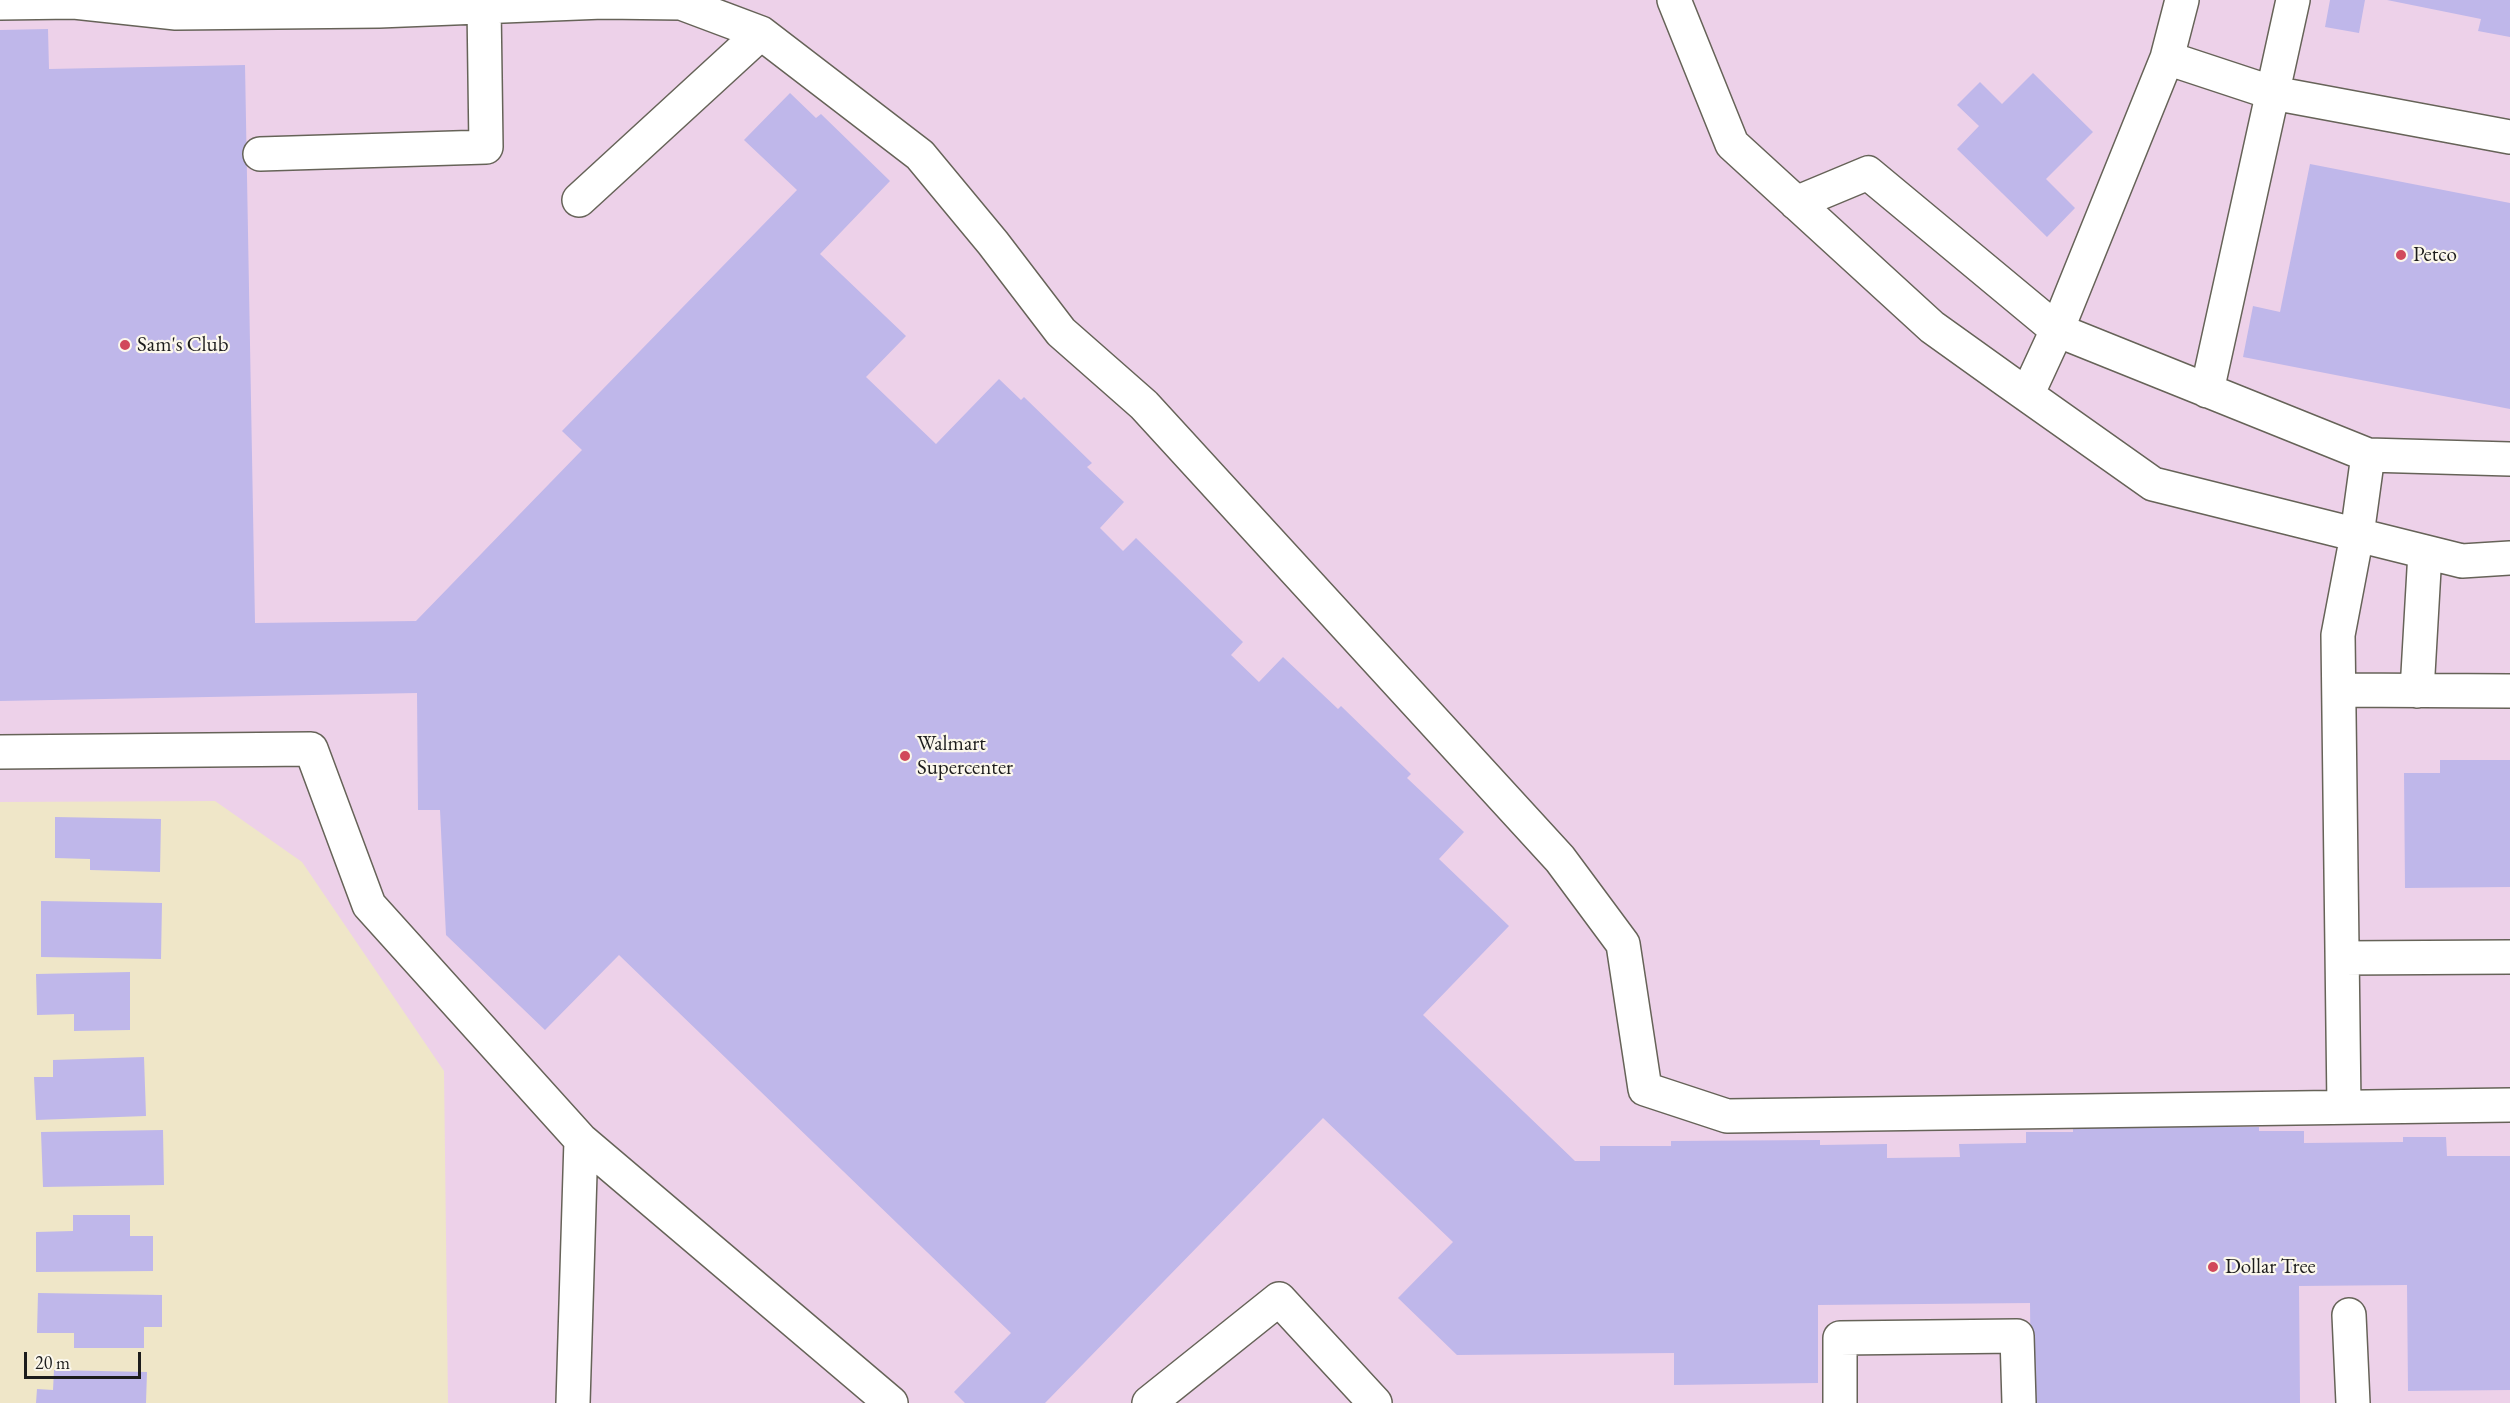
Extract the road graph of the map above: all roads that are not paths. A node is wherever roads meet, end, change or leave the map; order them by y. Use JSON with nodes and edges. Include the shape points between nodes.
{"nodes":[{"id":1,"x":1674,"y":0,"type":"edge"},
{"id":2,"x":2182,"y":0,"type":"edge"},
{"id":3,"x":2293,"y":0,"type":"edge"},
{"id":4,"x":0,"y":3,"type":"edge"},
{"id":5,"x":484,"y":6,"type":"junction"},
{"id":6,"x":761,"y":33,"type":"junction"},
{"id":7,"x":2167,"y":58,"type":"junction"},
{"id":8,"x":2273,"y":93,"type":"junction"},
{"id":9,"x":2510,"y":137,"type":"edge"},
{"id":10,"x":260,"y":154,"type":"dead end"},
{"id":11,"x":579,"y":200,"type":"dead end"},
{"id":12,"x":1796,"y":203,"type":"junction"},
{"id":13,"x":2057,"y":330,"type":"junction"},
{"id":14,"x":2207,"y":391,"type":"junction"},
{"id":15,"x":2027,"y":395,"type":"junction"},
{"id":16,"x":2368,"y":455,"type":"junction"},
{"id":17,"x":2510,"y":459,"type":"edge"},
{"id":18,"x":2358,"y":535,"type":"junction"},
{"id":19,"x":2425,"y":552,"type":"junction"},
{"id":20,"x":2510,"y":558,"type":"edge"},
{"id":21,"x":2339,"y":690,"type":"junction"},
{"id":22,"x":2417,"y":690,"type":"junction"},
{"id":23,"x":2510,"y":691,"type":"edge"},
{"id":24,"x":0,"y":752,"type":"edge"},
{"id":25,"x":2510,"y":957,"type":"edge"},
{"id":26,"x":2343,"y":958,"type":"junction"},
{"id":27,"x":2510,"y":1105,"type":"edge"},
{"id":28,"x":2344,"y":1107,"type":"junction"},
{"id":29,"x":581,"y":1140,"type":"junction"},
{"id":30,"x":2349,"y":1315,"type":"dead end"},
{"id":31,"x":573,"y":1403,"type":"edge"},
{"id":32,"x":891,"y":1403,"type":"edge"},
{"id":33,"x":1149,"y":1403,"type":"edge"},
{"id":34,"x":1376,"y":1403,"type":"edge"},
{"id":35,"x":1840,"y":1403,"type":"edge"},
{"id":36,"x":2019,"y":1403,"type":"edge"},
{"id":37,"x":2353,"y":1403,"type":"edge"}],
"edges":[{"from":1,"to":12,"type":"lane","via":[[1732,144]]},
{"from":2,"to":7,"type":"lane"},
{"from":3,"to":8,"type":"lane"},
{"from":4,"to":5,"type":"lane","via":[[74,2],[176,13]]},
{"from":5,"to":6,"type":"lane","via":[[681,3]]},
{"from":5,"to":10,"type":"lane","via":[[486,147]]},
{"from":6,"to":11,"type":"lane"},
{"from":6,"to":28,"type":"lane","via":[[920,155],[1060,332],[1144,405],[1560,858],[1623,944],[1645,1089],[1727,1116]]},
{"from":7,"to":8,"type":"lane"},
{"from":7,"to":13,"type":"lane"},
{"from":8,"to":9,"type":"lane"},
{"from":8,"to":14,"type":"lane"},
{"from":12,"to":13,"type":"lane","via":[[1868,174]]},
{"from":12,"to":15,"type":"lane","via":[[1932,327]]},
{"from":13,"to":14,"type":"lane"},
{"from":13,"to":15,"type":"lane"},
{"from":14,"to":16,"type":"lane"},
{"from":15,"to":18,"type":"lane","via":[[2153,484]]},
{"from":16,"to":17,"type":"lane"},
{"from":16,"to":18,"type":"lane"},
{"from":18,"to":19,"type":"lane"},
{"from":18,"to":21,"type":"lane","via":[[2338,635]]},
{"from":19,"to":20,"type":"lane","via":[[2462,561]]},
{"from":19,"to":22,"type":"lane"},
{"from":21,"to":22,"type":"lane"},
{"from":21,"to":26,"type":"lane"},
{"from":22,"to":23,"type":"lane"},
{"from":24,"to":29,"type":"lane","via":[[311,749],[369,905]]},
{"from":25,"to":26,"type":"lane"},
{"from":26,"to":28,"type":"lane"},
{"from":27,"to":28,"type":"lane"},
{"from":29,"to":31,"type":"lane"},
{"from":29,"to":32,"type":"lane"},
{"from":30,"to":37,"type":"lane"},
{"from":33,"to":34,"type":"lane","via":[[1279,1299]]},
{"from":35,"to":36,"type":"lane","via":[[1840,1338],[2017,1336]]}]}
